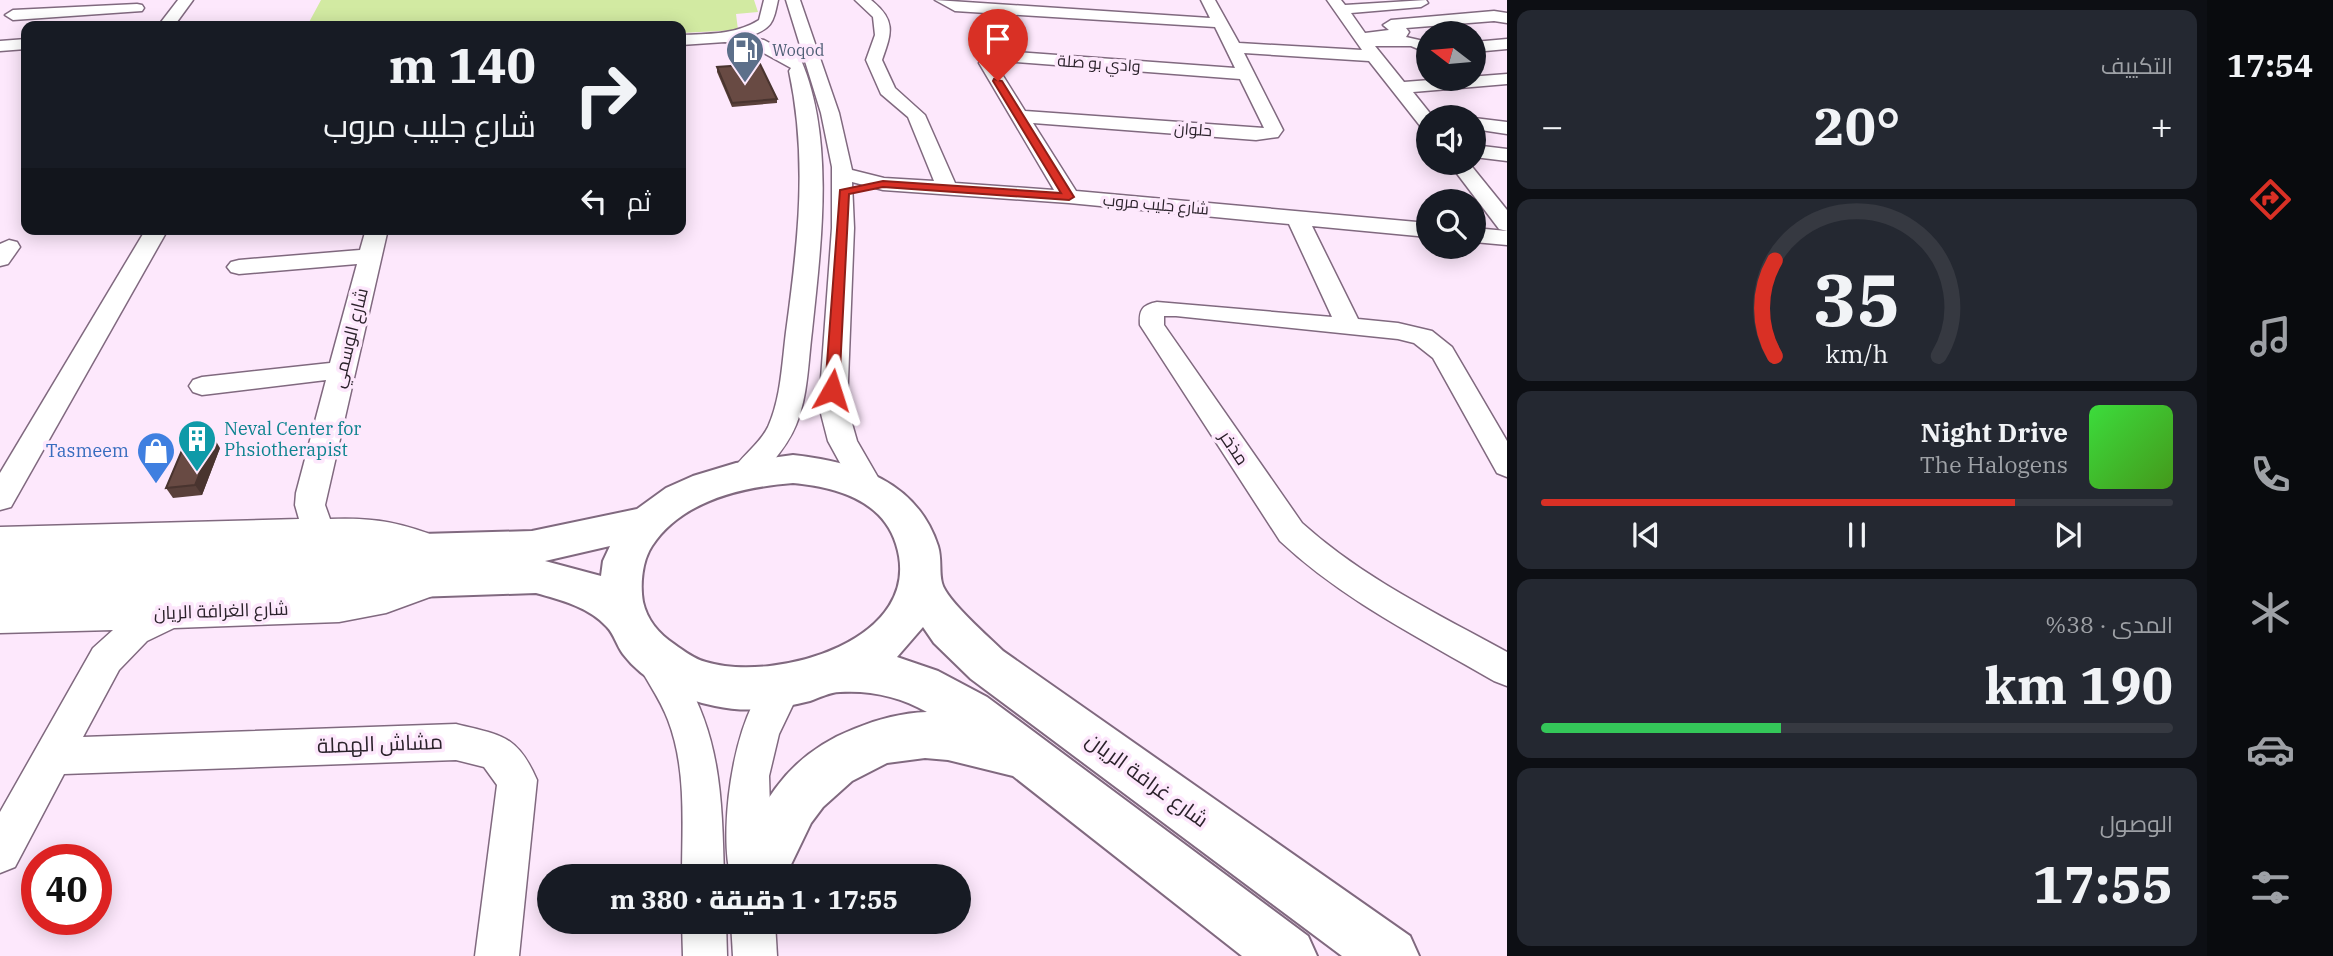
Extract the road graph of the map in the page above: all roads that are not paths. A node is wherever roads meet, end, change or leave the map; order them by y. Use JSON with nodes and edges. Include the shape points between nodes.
{"nodes":[{"id":1,"x":30,"y":0,"type":"edge"},
{"id":2,"x":186,"y":0,"type":"edge"},
{"id":3,"x":773,"y":0,"type":"edge"},
{"id":4,"x":793,"y":0,"type":"edge"},
{"id":5,"x":862,"y":0,"type":"edge"},
{"id":6,"x":942,"y":0,"type":"edge"},
{"id":7,"x":1208,"y":0,"type":"edge"},
{"id":8,"x":1497,"y":0,"type":"edge"},
{"id":9,"x":1430,"y":2,"type":"dead end"},
{"id":10,"x":141,"y":4,"type":"edge"},
{"id":11,"x":1336,"y":5,"type":"edge"},
{"id":12,"x":1507,"y":5,"type":"edge"},
{"id":13,"x":13,"y":15,"type":"junction"},
{"id":14,"x":1507,"y":18,"type":"edge"},
{"id":15,"x":126,"y":21,"type":"edge"},
{"id":16,"x":170,"y":21,"type":"edge"},
{"id":17,"x":1221,"y":23,"type":"junction"},
{"id":18,"x":0,"y":26,"type":"edge"},
{"id":19,"x":718,"y":37,"type":"junction"},
{"id":20,"x":686,"y":40,"type":"edge"},
{"id":21,"x":1416,"y":43,"type":"edge"},
{"id":22,"x":21,"y":44,"type":"edge"},
{"id":23,"x":1507,"y":44,"type":"edge"},
{"id":24,"x":0,"y":46,"type":"edge"},
{"id":25,"x":1367,"y":46,"type":"junction"},
{"id":26,"x":1486,"y":46,"type":"edge"},
{"id":27,"x":1234,"y":47,"type":"junction"},
{"id":28,"x":1416,"y":51,"type":"edge"},
{"id":29,"x":1399,"y":53,"type":"dead end"},
{"id":30,"x":795,"y":64,"type":"junction"},
{"id":31,"x":1246,"y":74,"type":"junction"},
{"id":32,"x":1507,"y":79,"type":"edge"},
{"id":33,"x":1486,"y":81,"type":"edge"},
{"id":34,"x":1416,"y":87,"type":"edge"},
{"id":35,"x":1401,"y":88,"type":"junction"},
{"id":36,"x":1471,"y":91,"type":"edge"},
{"id":37,"x":1488,"y":98,"type":"dead end"},
{"id":38,"x":1416,"y":106,"type":"edge"},
{"id":39,"x":1019,"y":116,"type":"junction"},
{"id":40,"x":1486,"y":125,"type":"edge"},
{"id":41,"x":1507,"y":128,"type":"edge"},
{"id":42,"x":1486,"y":152,"type":"edge"},
{"id":43,"x":1507,"y":155,"type":"edge"},
{"id":44,"x":1468,"y":175,"type":"edge"},
{"id":45,"x":843,"y":182,"type":"junction"},
{"id":46,"x":947,"y":188,"type":"junction"},
{"id":47,"x":1069,"y":197,"type":"junction"},
{"id":48,"x":1296,"y":216,"type":"junction"},
{"id":49,"x":1507,"y":224,"type":"edge"},
{"id":50,"x":1416,"y":229,"type":"edge"},
{"id":51,"x":154,"y":235,"type":"edge"},
{"id":52,"x":376,"y":235,"type":"edge"},
{"id":53,"x":1486,"y":235,"type":"edge"},
{"id":54,"x":1507,"y":238,"type":"edge"},
{"id":55,"x":371,"y":256,"type":"junction"},
{"id":56,"x":239,"y":267,"type":"dead end"},
{"id":57,"x":1348,"y":325,"type":"junction"},
{"id":58,"x":342,"y":370,"type":"junction"},
{"id":59,"x":202,"y":386,"type":"dead end"},
{"id":60,"x":1507,"y":466,"type":"edge"},
{"id":61,"x":746,"y":473,"type":"junction"},
{"id":62,"x":868,"y":486,"type":"junction"},
{"id":63,"x":0,"y":499,"type":"edge"},
{"id":64,"x":650,"y":521,"type":"junction"},
{"id":65,"x":318,"y":529,"type":"junction"},
{"id":66,"x":0,"y":539,"type":"edge"},
{"id":67,"x":0,"y":564,"type":"edge"},
{"id":68,"x":438,"y":565,"type":"junction"},
{"id":69,"x":920,"y":587,"type":"junction"},
{"id":70,"x":0,"y":594,"type":"edge"},
{"id":71,"x":173,"y":613,"type":"junction"},
{"id":72,"x":625,"y":615,"type":"junction"},
{"id":73,"x":77,"y":617,"type":"junction"},
{"id":74,"x":0,"y":619,"type":"edge"},
{"id":75,"x":650,"y":652,"type":"junction"},
{"id":76,"x":106,"y":659,"type":"junction"},
{"id":77,"x":1507,"y":670,"type":"edge"},
{"id":78,"x":837,"y":671,"type":"junction"},
{"id":79,"x":784,"y":686,"type":"junction"},
{"id":80,"x":51,"y":756,"type":"junction"},
{"id":81,"x":1030,"y":757,"type":"junction"},
{"id":82,"x":0,"y":852,"type":"edge"},
{"id":83,"x":703,"y":864,"type":"edge"},
{"id":84,"x":750,"y":864,"type":"edge"},
{"id":85,"x":764,"y":864,"type":"edge"},
{"id":86,"x":704,"y":934,"type":"edge"},
{"id":87,"x":754,"y":934,"type":"edge"},
{"id":88,"x":497,"y":956,"type":"edge"},
{"id":89,"x":705,"y":956,"type":"edge"},
{"id":90,"x":755,"y":956,"type":"edge"},
{"id":91,"x":1288,"y":956,"type":"edge"},
{"id":92,"x":1390,"y":956,"type":"edge"}],
"edges":[{"from":1,"to":13,"type":"street"},
{"from":2,"to":16,"type":"street"},
{"from":3,"to":19,"type":"street","via":[[766,22],[742,34]]},
{"from":3,"to":30,"type":"street"},
{"from":4,"to":45,"type":"street","via":[[830,113]]},
{"from":5,"to":46,"type":"street","via":[[880,15],[883,35],[874,60],[887,90],[916,115]]},
{"from":6,"to":17,"type":"street","via":[[960,7]]},
{"from":7,"to":17,"type":"street","name":"حلوان"},
{"from":8,"to":12,"type":"street"},
{"from":9,"to":11,"type":"street"},
{"from":10,"to":13,"type":"street"},
{"from":10,"to":15,"type":"street"},
{"from":11,"to":25,"type":"street"},
{"from":13,"to":18,"type":"street"},
{"from":14,"to":25,"type":"street","via":[[1385,25],[1400,34]]},
{"from":17,"to":27,"type":"street","name":"حلوان"},
{"from":19,"to":20,"type":"street"},
{"from":19,"to":30,"type":"street","via":[[758,43]]},
{"from":21,"to":25,"type":"street"},
{"from":22,"to":24,"type":"street"},
{"from":23,"to":26,"type":"street"},
{"from":25,"to":27,"type":"street"},
{"from":25,"to":35,"type":"street"},
{"from":27,"to":31,"type":"street","name":"حلوان"},
{"from":28,"to":29,"type":"street"},
{"from":30,"to":61,"type":"street","via":[[806,103],[813,159],[803,305],[782,428]]},
{"from":31,"to":39,"type":"street","name":"حلوان","via":[[1271,133]]},
{"from":31,"to":39,"type":"street","name":"وادي بو صلة","via":[[1003,56],[988,59]]},
{"from":32,"to":33,"type":"street"},
{"from":34,"to":35,"type":"street"},
{"from":35,"to":38,"type":"street"},
{"from":36,"to":37,"type":"street"},
{"from":39,"to":47,"type":"street","name":"وادي بو صلة"},
{"from":40,"to":41,"type":"street"},
{"from":42,"to":43,"type":"street"},
{"from":44,"to":49,"type":"street"},
{"from":45,"to":46,"type":"street","name":"شارع جليب مروب"},
{"from":45,"to":62,"type":"street","via":[[833,415],[838,436]]},
{"from":46,"to":47,"type":"street","name":"شارع جليب مروب"},
{"from":47,"to":48,"type":"street","name":"شارع جليب مروب"},
{"from":48,"to":50,"type":"street","name":"شارع جليب مروب"},
{"from":48,"to":57,"type":"street"},
{"from":51,"to":63,"type":"street"},
{"from":52,"to":55,"type":"street","name":"شارع الوسمي"},
{"from":53,"to":54,"type":"street"},
{"from":55,"to":56,"type":"street"},
{"from":55,"to":58,"type":"street","name":"شارع الوسمي"},
{"from":57,"to":60,"type":"street","name":"مذخر","via":[[1412,333],[1439,348]]},
{"from":57,"to":77,"type":"street","name":"مذخر","via":[[1166,308],[1150,319],[1291,532],[1308,550],[1334,570]]},
{"from":58,"to":59,"type":"street"},
{"from":58,"to":65,"type":"street","name":"شارع الوسمي","via":[[311,493]]},
{"from":61,"to":62,"type":"main road","via":[[818,471]]},
{"from":61,"to":64,"type":"main road","via":[[703,486]]},
{"from":62,"to":69,"type":"main road","via":[[891,502],[909,526],[921,556]]},
{"from":64,"to":68,"type":"main road","name":"شارع الغرافة الريان"},
{"from":64,"to":72,"type":"main road","via":[[622,567]]},
{"from":65,"to":66,"type":"street","name":"شارع الغرافة الريان"},
{"from":65,"to":68,"type":"street","name":"شارع الغرافة الريان","via":[[400,535]]},
{"from":67,"to":68,"type":"main road","name":"شارع الغرافة الريان"},
{"from":68,"to":70,"type":"main road","name":"شارع الغرافة الريان"},
{"from":68,"to":71,"type":"street","name":"شارع الغرافة الريان","via":[[386,598],[355,606]]},
{"from":68,"to":72,"type":"main road","name":"شارع الغرافة الريان","via":[[558,580],[584,588]]},
{"from":69,"to":78,"type":"main road","via":[[891,635]]},
{"from":69,"to":92,"type":"main road","name":"شارع غرافة الريان","via":[[950,630],[987,665]]},
{"from":70,"to":73,"type":"main road"},
{"from":71,"to":73,"type":"street","name":"شارع الغرافة الريان"},
{"from":71,"to":76,"type":"street","via":[[135,631]]},
{"from":72,"to":75,"type":"main road"},
{"from":73,"to":74,"type":"street","name":"شارع الغرافة الريان"},
{"from":73,"to":76,"type":"street","via":[[105,632]]},
{"from":75,"to":79,"type":"main road","via":[[684,676],[703,683],[734,688]]},
{"from":75,"to":83,"type":"street","via":[[691,731],[700,770]]},
{"from":76,"to":80,"type":"street"},
{"from":78,"to":79,"type":"main road"},
{"from":78,"to":81,"type":"main road","via":[[916,681]]},
{"from":79,"to":84,"type":"street","via":[[762,724],[750,766]]},
{"from":80,"to":82,"type":"street"},
{"from":80,"to":88,"type":"street","name":"مشاش الهملة","via":[[456,742],[496,752],[517,780]]},
{"from":81,"to":85,"type":"main road","via":[[926,735],[885,740],[854,752],[810,784],[793,806]]},
{"from":81,"to":91,"type":"main road"},
{"from":86,"to":89,"type":"street"},
{"from":87,"to":90,"type":"street"}]}
